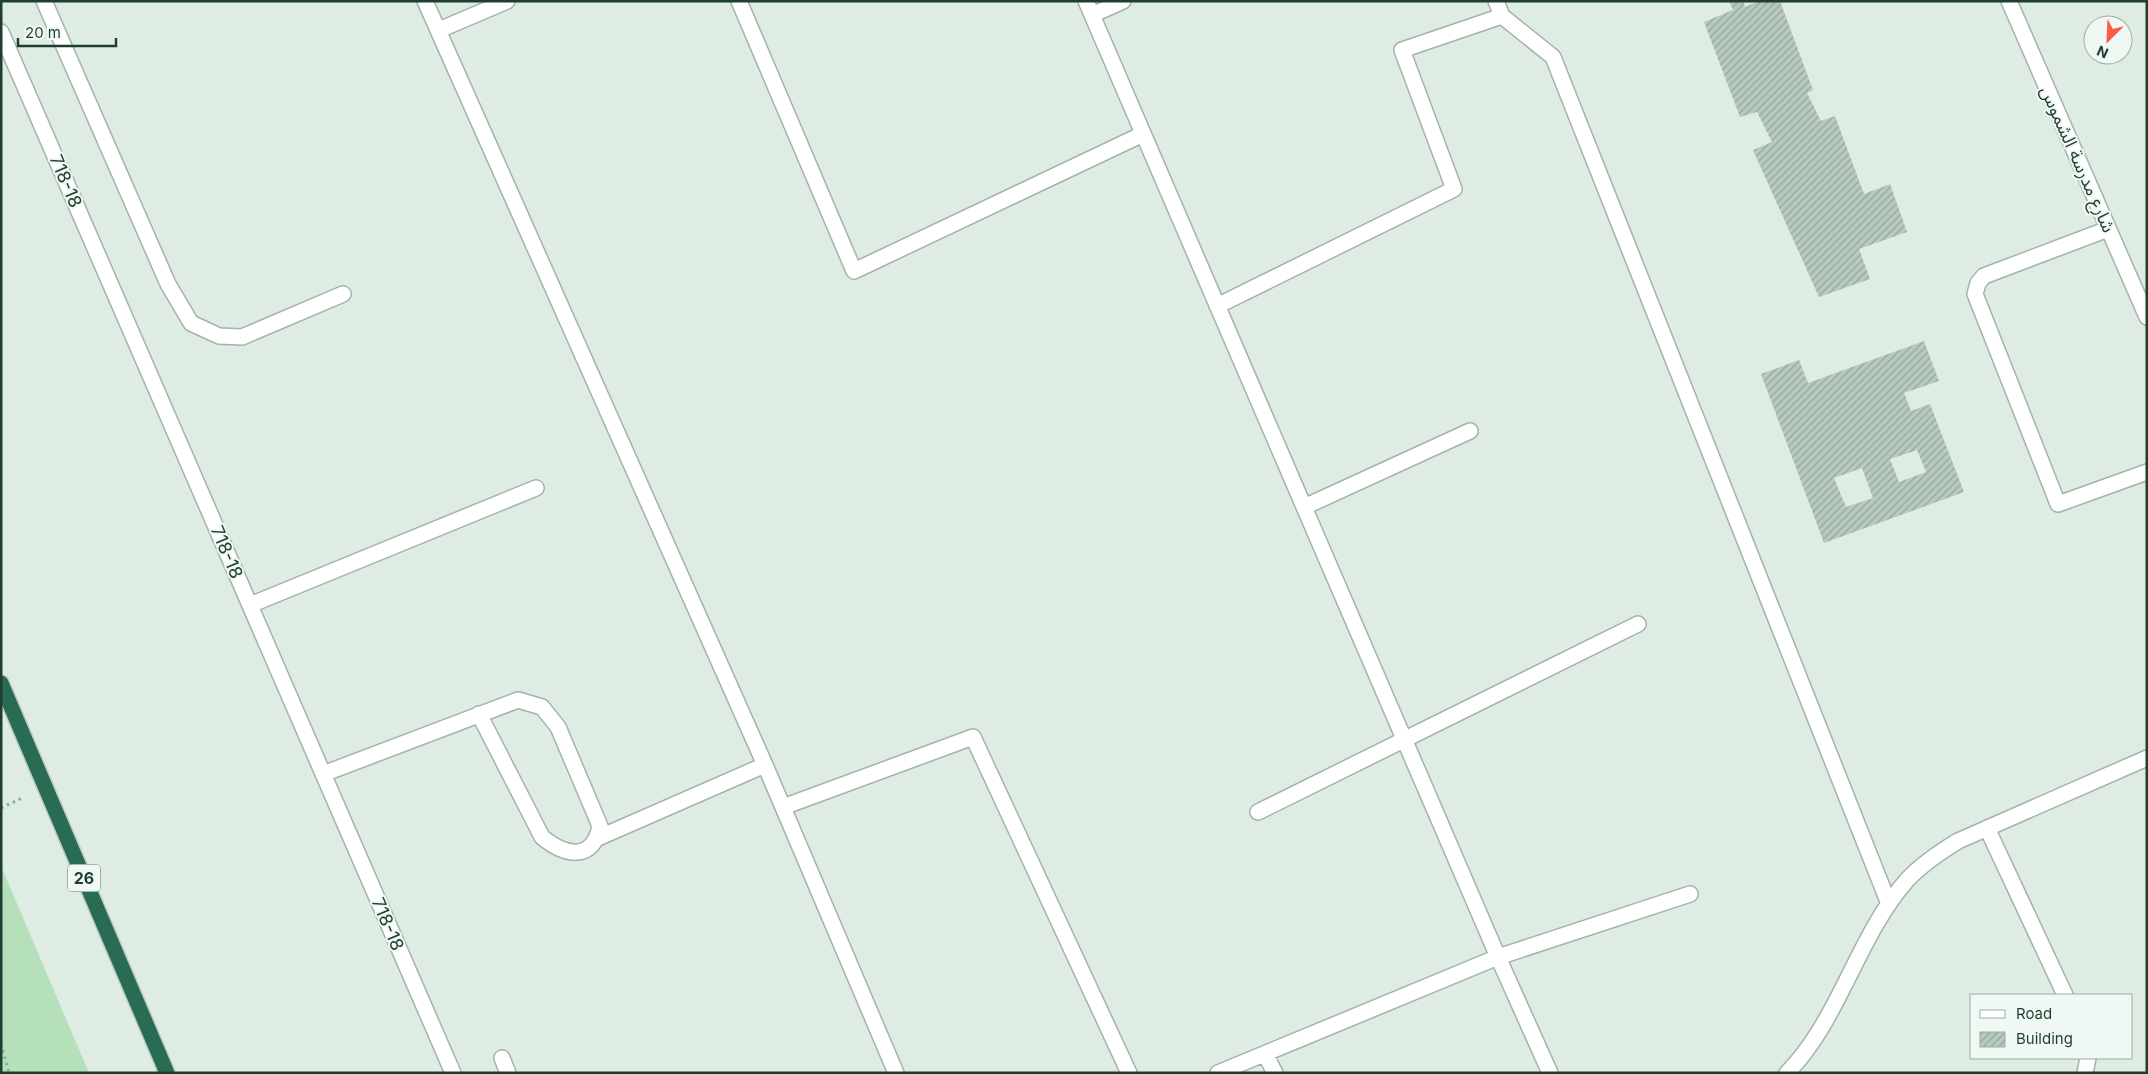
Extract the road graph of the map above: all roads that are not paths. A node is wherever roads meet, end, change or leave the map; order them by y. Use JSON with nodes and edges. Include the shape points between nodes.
{"nodes":[{"id":1,"x":44,"y":1,"type":"edge"},
{"id":2,"x":425,"y":1,"type":"edge"},
{"id":3,"x":507,"y":1,"type":"edge"},
{"id":4,"x":739,"y":1,"type":"edge"},
{"id":5,"x":1123,"y":1,"type":"edge"},
{"id":6,"x":1496,"y":1,"type":"edge"},
{"id":7,"x":2010,"y":1,"type":"edge"},
{"id":8,"x":1089,"y":8,"type":"edge"},
{"id":9,"x":1502,"y":16,"type":"junction"},
{"id":10,"x":439,"y":30,"type":"junction"},
{"id":11,"x":1,"y":32,"type":"edge"},
{"id":12,"x":1143,"y":134,"type":"junction"},
{"id":13,"x":2108,"y":229,"type":"junction"},
{"id":14,"x":344,"y":294,"type":"dead end"},
{"id":15,"x":1217,"y":306,"type":"junction"},
{"id":16,"x":2146,"y":312,"type":"edge"},
{"id":17,"x":1470,"y":431,"type":"dead end"},
{"id":18,"x":2147,"y":472,"type":"edge"},
{"id":19,"x":536,"y":488,"type":"dead end"},
{"id":20,"x":1304,"y":507,"type":"junction"},
{"id":21,"x":250,"y":605,"type":"junction"},
{"id":22,"x":1638,"y":624,"type":"dead end"},
{"id":23,"x":1,"y":683,"type":"edge"},
{"id":24,"x":479,"y":714,"type":"junction"},
{"id":25,"x":1404,"y":738,"type":"junction"},
{"id":26,"x":2147,"y":758,"type":"edge"},
{"id":27,"x":765,"y":765,"type":"junction"},
{"id":28,"x":323,"y":774,"type":"junction"},
{"id":29,"x":782,"y":807,"type":"junction"},
{"id":30,"x":1258,"y":812,"type":"dead end"},
{"id":31,"x":1987,"y":828,"type":"junction"},
{"id":32,"x":598,"y":838,"type":"junction"},
{"id":33,"x":1690,"y":894,"type":"dead end"},
{"id":34,"x":1889,"y":904,"type":"junction"},
{"id":35,"x":1498,"y":958,"type":"junction"},
{"id":36,"x":2065,"y":994,"type":"edge"},
{"id":37,"x":1265,"y":1054,"type":"junction"},
{"id":38,"x":502,"y":1058,"type":"dead end"},
{"id":39,"x":2088,"y":1059,"type":"edge"},
{"id":40,"x":167,"y":1073,"type":"edge"},
{"id":41,"x":453,"y":1073,"type":"edge"},
{"id":42,"x":508,"y":1073,"type":"edge"},
{"id":43,"x":896,"y":1073,"type":"edge"},
{"id":44,"x":1129,"y":1073,"type":"edge"},
{"id":45,"x":1218,"y":1073,"type":"edge"},
{"id":46,"x":1274,"y":1073,"type":"edge"},
{"id":47,"x":1550,"y":1073,"type":"edge"},
{"id":48,"x":1787,"y":1073,"type":"edge"},
{"id":49,"x":2085,"y":1073,"type":"edge"}],
"edges":[{"from":1,"to":14,"type":"street","via":[[168,284],[191,323],[219,336],[242,337]]},
{"from":2,"to":10,"type":"street"},
{"from":3,"to":10,"type":"street"},
{"from":4,"to":12,"type":"street","via":[[854,271]]},
{"from":5,"to":8,"type":"street"},
{"from":6,"to":9,"type":"street"},
{"from":7,"to":13,"type":"street","name":"شارع مدرسة الشموس"},
{"from":8,"to":12,"type":"street"},
{"from":9,"to":15,"type":"street","via":[[1402,50],[1454,190]]},
{"from":9,"to":34,"type":"street","via":[[1553,57]]},
{"from":10,"to":27,"type":"street"},
{"from":11,"to":21,"type":"street","name":"718-18"},
{"from":12,"to":15,"type":"street"},
{"from":13,"to":16,"type":"street","name":"شارع مدرسة الشموس"},
{"from":13,"to":18,"type":"street","via":[[1984,276],[1975,294],[2058,504]]},
{"from":15,"to":20,"type":"street"},
{"from":17,"to":20,"type":"street"},
{"from":19,"to":21,"type":"street"},
{"from":20,"to":25,"type":"street"},
{"from":21,"to":28,"type":"street","name":"718-18"},
{"from":22,"to":25,"type":"street"},
{"from":23,"to":40,"type":"highway","number":"26"},
{"from":24,"to":28,"type":"street"},
{"from":24,"to":32,"type":"street","via":[[542,837],[556,848],[572,853],[589,849]]},
{"from":24,"to":32,"type":"street","via":[[518,700],[542,707],[558,727],[600,826]]},
{"from":25,"to":30,"type":"street"},
{"from":25,"to":35,"type":"street"},
{"from":26,"to":31,"type":"street"},
{"from":27,"to":29,"type":"street"},
{"from":27,"to":32,"type":"street"},
{"from":28,"to":41,"type":"street","name":"718-18"},
{"from":29,"to":43,"type":"street"},
{"from":29,"to":44,"type":"street","via":[[973,737]]},
{"from":31,"to":34,"type":"street","via":[[1932,858],[1908,879]]},
{"from":31,"to":36,"type":"street"},
{"from":33,"to":35,"type":"street"},
{"from":34,"to":48,"type":"street","via":[[1812,1042]]},
{"from":35,"to":37,"type":"street"},
{"from":35,"to":47,"type":"street"},
{"from":37,"to":45,"type":"street"},
{"from":37,"to":46,"type":"street"},
{"from":38,"to":42,"type":"street"},
{"from":39,"to":49,"type":"street"}]}
